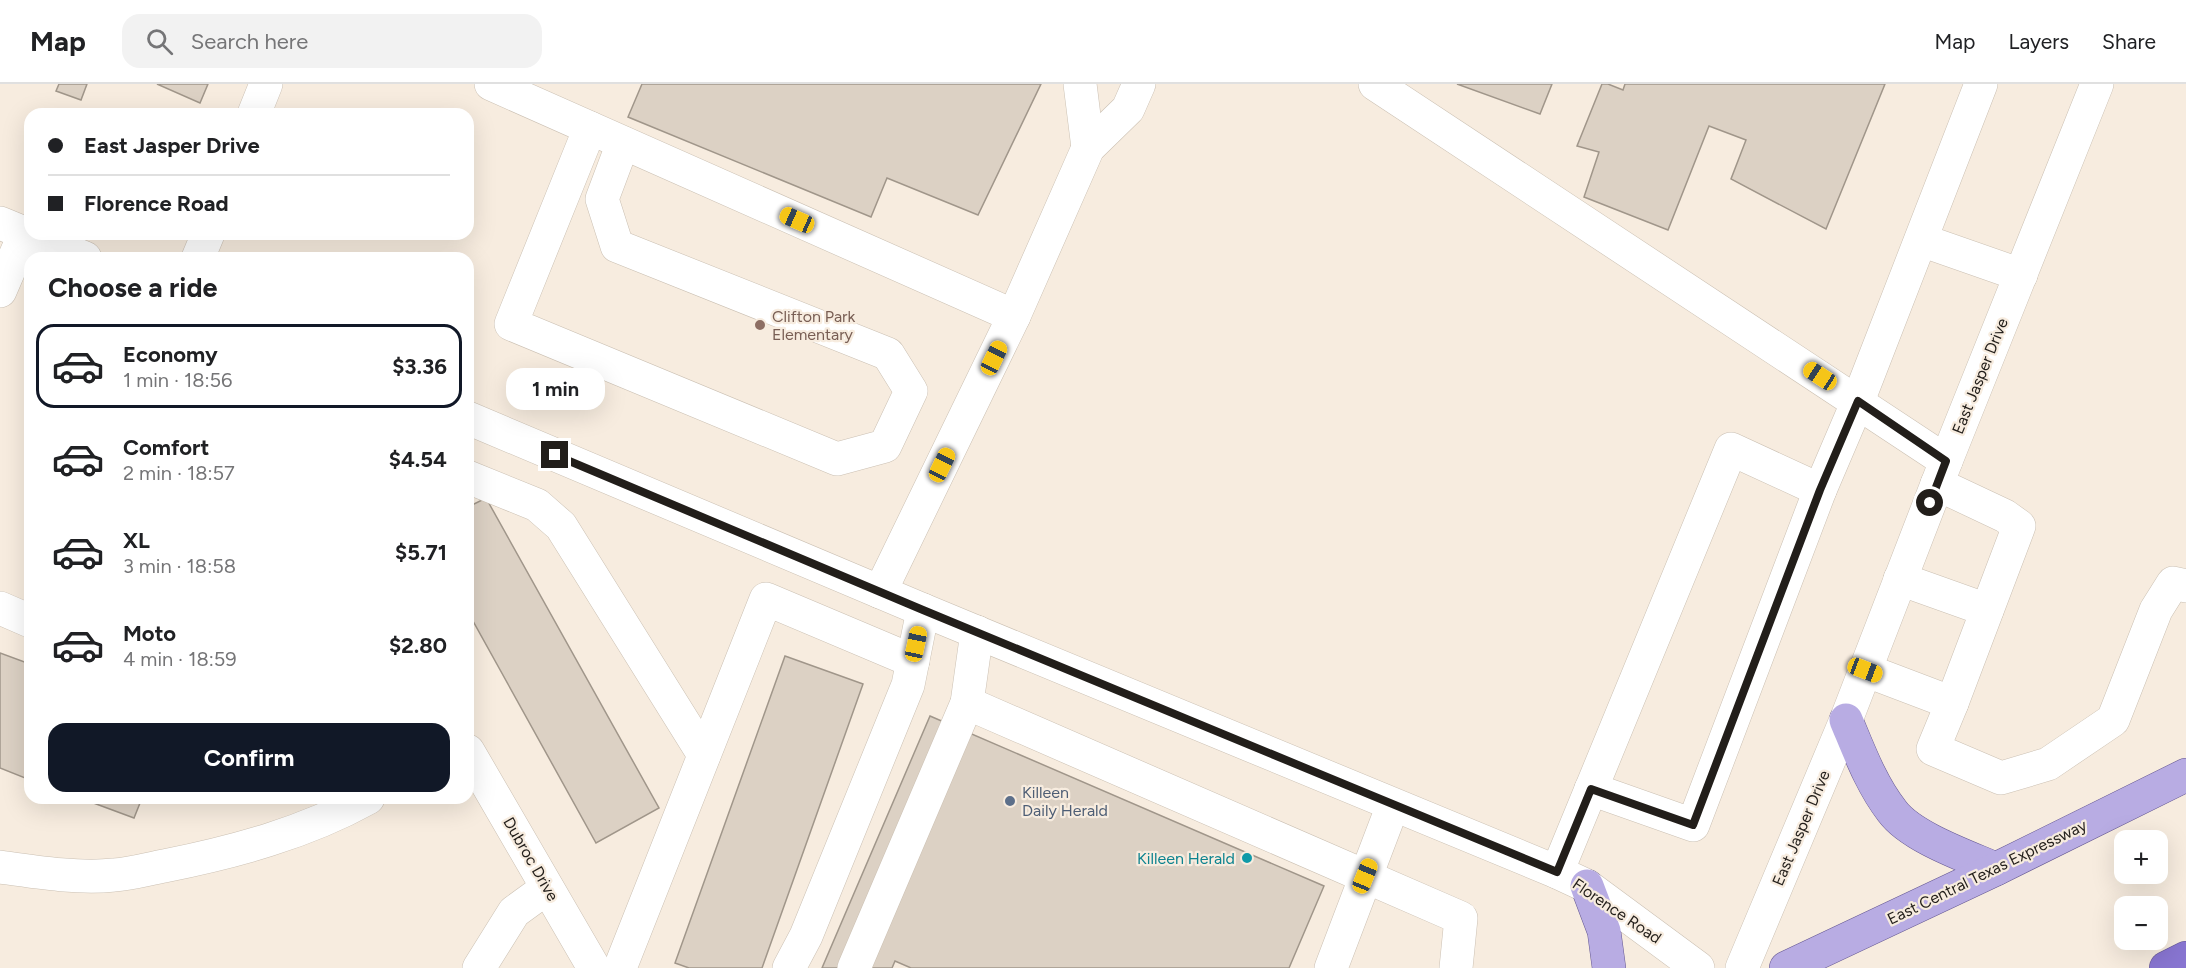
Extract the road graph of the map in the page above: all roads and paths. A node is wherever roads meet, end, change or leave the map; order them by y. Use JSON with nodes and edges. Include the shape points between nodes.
{"nodes":[{"id":1,"x":266,"y":84,"type":"edge"},
{"id":2,"x":491,"y":84,"type":"edge"},
{"id":3,"x":1080,"y":84,"type":"edge"},
{"id":4,"x":1139,"y":84,"type":"edge"},
{"id":5,"x":1375,"y":84,"type":"edge"},
{"id":6,"x":1981,"y":84,"type":"edge"},
{"id":7,"x":2097,"y":84,"type":"edge"},
{"id":8,"x":256,"y":108,"type":"edge"},
{"id":9,"x":590,"y":128,"type":"junction"},
{"id":10,"x":623,"y":143,"type":"junction"},
{"id":11,"x":1088,"y":148,"type":"junction"},
{"id":12,"x":12,"y":228,"type":"edge"},
{"id":13,"x":42,"y":240,"type":"edge"},
{"id":14,"x":1921,"y":240,"type":"junction"},
{"id":15,"x":71,"y":252,"type":"edge"},
{"id":16,"x":2021,"y":274,"type":"junction"},
{"id":17,"x":0,"y":291,"type":"edge"},
{"id":18,"x":1014,"y":316,"type":"junction"},
{"id":19,"x":1858,"y":401,"type":"junction"},
{"id":20,"x":474,"y":421,"type":"edge"},
{"id":21,"x":1942,"y":473,"type":"junction"},
{"id":22,"x":474,"y":479,"type":"edge"},
{"id":23,"x":1820,"y":490,"type":"junction"},
{"id":24,"x":1900,"y":579,"type":"junction"},
{"id":25,"x":2186,"y":586,"type":"edge"},
{"id":26,"x":880,"y":592,"type":"junction"},
{"id":27,"x":0,"y":608,"type":"edge"},
{"id":28,"x":923,"y":610,"type":"junction"},
{"id":29,"x":1987,"y":610,"type":"junction"},
{"id":30,"x":24,"y":618,"type":"edge"},
{"id":31,"x":976,"y":632,"type":"junction"},
{"id":32,"x":913,"y":661,"type":"junction"},
{"id":33,"x":1865,"y":670,"type":"junction"},
{"id":34,"x":967,"y":703,"type":"junction"},
{"id":35,"x":1952,"y":703,"type":"junction"},
{"id":36,"x":1846,"y":720,"type":"junction"},
{"id":37,"x":704,"y":755,"type":"junction"},
{"id":38,"x":474,"y":761,"type":"edge"},
{"id":39,"x":2186,"y":775,"type":"edge"},
{"id":40,"x":1591,"y":789,"type":"junction"},
{"id":41,"x":348,"y":804,"type":"edge"},
{"id":42,"x":1393,"y":805,"type":"junction"},
{"id":43,"x":0,"y":867,"type":"edge"},
{"id":44,"x":1996,"y":869,"type":"junction"},
{"id":45,"x":1557,"y":872,"type":"junction"},
{"id":46,"x":1365,"y":876,"type":"junction"},
{"id":47,"x":1587,"y":886,"type":"junction"},
{"id":48,"x":547,"y":888,"type":"junction"},
{"id":49,"x":2186,"y":958,"type":"edge"},
{"id":50,"x":479,"y":968,"type":"edge"},
{"id":51,"x":594,"y":968,"type":"edge"},
{"id":52,"x":620,"y":968,"type":"edge"},
{"id":53,"x":789,"y":968,"type":"edge"},
{"id":54,"x":854,"y":968,"type":"edge"},
{"id":55,"x":1331,"y":968,"type":"edge"},
{"id":56,"x":1456,"y":968,"type":"edge"},
{"id":57,"x":1609,"y":968,"type":"edge"},
{"id":58,"x":1698,"y":968,"type":"edge"},
{"id":59,"x":1742,"y":968,"type":"edge"},
{"id":60,"x":1786,"y":968,"type":"edge"},
{"id":61,"x":2166,"y":968,"type":"edge"}],
"edges":[{"from":1,"to":8,"type":"street"},
{"from":2,"to":9,"type":"street"},
{"from":3,"to":11,"type":"street"},
{"from":4,"to":11,"type":"street","via":[[1128,109]]},
{"from":5,"to":19,"type":"street"},
{"from":6,"to":14,"type":"street"},
{"from":7,"to":16,"type":"street","name":"East Jasper Drive"},
{"from":9,"to":10,"type":"street"},
{"from":9,"to":10,"type":"street","via":[[511,324],[837,459],[885,446],[911,392],[888,354],[617,246],[602,199]]},
{"from":10,"to":18,"type":"street"},
{"from":11,"to":18,"type":"street"},
{"from":12,"to":17,"type":"street"},
{"from":13,"to":15,"type":"street"},
{"from":14,"to":16,"type":"street"},
{"from":14,"to":19,"type":"street"},
{"from":16,"to":21,"type":"street","name":"East Jasper Drive"},
{"from":18,"to":26,"type":"street"},
{"from":19,"to":21,"type":"street"},
{"from":19,"to":23,"type":"street"},
{"from":20,"to":26,"type":"street","name":"Florence Road"},
{"from":21,"to":24,"type":"street","name":"East Jasper Drive"},
{"from":21,"to":29,"type":"street","via":[[2019,526]]},
{"from":22,"to":37,"type":"street","via":[[537,505],[561,526]]},
{"from":23,"to":40,"type":"street","via":[[1731,449]]},
{"from":23,"to":40,"type":"street","via":[[1693,825]]},
{"from":24,"to":29,"type":"street"},
{"from":24,"to":33,"type":"street","name":"East Jasper Drive"},
{"from":25,"to":35,"type":"street","via":[[2172,583],[2156,610],[2113,720],[2048,764],[2001,778],[1933,749]]},
{"from":26,"to":28,"type":"street","name":"Florence Road"},
{"from":27,"to":30,"type":"street"},
{"from":28,"to":31,"type":"street","name":"Florence Road"},
{"from":28,"to":32,"type":"street"},
{"from":29,"to":35,"type":"street"},
{"from":31,"to":34,"type":"street"},
{"from":31,"to":42,"type":"street","name":"Florence Road"},
{"from":32,"to":37,"type":"street","via":[[766,598]]},
{"from":32,"to":53,"type":"street","via":[[904,695],[806,936]]},
{"from":33,"to":35,"type":"street"},
{"from":33,"to":36,"type":"street","name":"East Jasper Drive"},
{"from":34,"to":46,"type":"street"},
{"from":34,"to":54,"type":"street"},
{"from":36,"to":44,"type":"main road","via":[[1874,783],[1893,813],[1926,838]]},
{"from":36,"to":59,"type":"street","name":"East Jasper Drive"},
{"from":37,"to":52,"type":"street"},
{"from":38,"to":48,"type":"street","name":"Dubroc Drive"},
{"from":39,"to":44,"type":"main road","name":"East Central Texas Expressway"},
{"from":40,"to":45,"type":"street"},
{"from":41,"to":43,"type":"street","via":[[297,830],[222,855],[113,876],[47,874]]},
{"from":42,"to":45,"type":"street","name":"Florence Road"},
{"from":42,"to":46,"type":"street"},
{"from":44,"to":60,"type":"main road","name":"East Central Texas Expressway"},
{"from":45,"to":47,"type":"street","name":"Florence Road"},
{"from":46,"to":55,"type":"street"},
{"from":46,"to":56,"type":"street","via":[[1461,918]]},
{"from":47,"to":57,"type":"main road","via":[[1604,931]]},
{"from":47,"to":58,"type":"street","name":"Florence Road"},
{"from":48,"to":50,"type":"street","via":[[514,912]]},
{"from":48,"to":51,"type":"street","name":"Dubroc Drive"},
{"from":49,"to":61,"type":"highway"}]}
